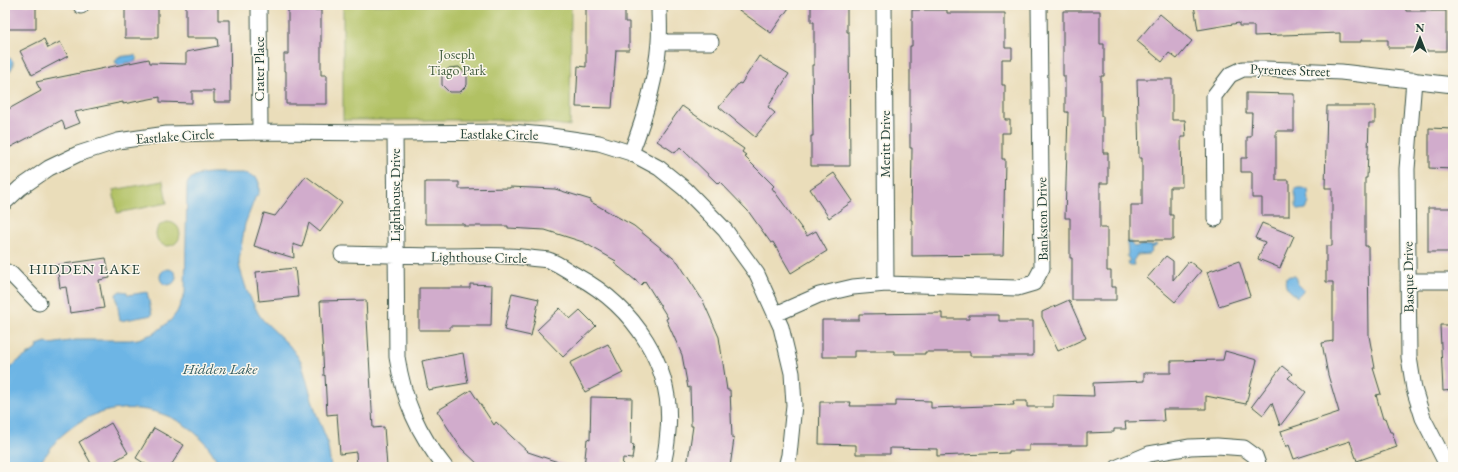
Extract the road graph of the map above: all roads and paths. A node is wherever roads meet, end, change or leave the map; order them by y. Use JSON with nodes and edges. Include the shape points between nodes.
{"nodes":[{"id":1,"x":259,"y":5,"type":"edge"},
{"id":2,"x":659,"y":5,"type":"edge"},
{"id":3,"x":884,"y":5,"type":"edge"},
{"id":4,"x":1039,"y":5,"type":"edge"},
{"id":5,"x":660,"y":42,"type":"junction"},
{"id":6,"x":711,"y":42,"type":"dead end"},
{"id":7,"x":1414,"y":80,"type":"junction"},
{"id":8,"x":1453,"y":85,"type":"edge"},
{"id":9,"x":260,"y":132,"type":"junction"},
{"id":10,"x":395,"y":134,"type":"junction"},
{"id":11,"x":631,"y":153,"type":"junction"},
{"id":12,"x":5,"y":202,"type":"edge"},
{"id":13,"x":1215,"y":219,"type":"dead end"},
{"id":14,"x":342,"y":254,"type":"dead end"},
{"id":15,"x":395,"y":256,"type":"junction"},
{"id":16,"x":5,"y":271,"type":"edge"},
{"id":17,"x":1408,"y":281,"type":"junction"},
{"id":18,"x":1453,"y":281,"type":"edge"},
{"id":19,"x":886,"y":284,"type":"junction"},
{"id":20,"x":39,"y":303,"type":"dead end"},
{"id":21,"x":776,"y":314,"type":"junction"},
{"id":22,"x":445,"y":467,"type":"edge"},
{"id":23,"x":662,"y":467,"type":"edge"},
{"id":24,"x":786,"y":467,"type":"edge"},
{"id":25,"x":1118,"y":467,"type":"edge"},
{"id":26,"x":1259,"y":467,"type":"edge"},
{"id":27,"x":1448,"y":467,"type":"edge"}],
"edges":[{"from":1,"to":9,"type":"street","name":"Crater Place"},
{"from":2,"to":5,"type":"street"},
{"from":3,"to":19,"type":"street","name":"Meritt Drive"},
{"from":4,"to":19,"type":"street","name":"Bankston Drive","via":[[1042,268],[1037,278],[1034,283],[1018,288]]},
{"from":5,"to":6,"type":"street"},
{"from":5,"to":11,"type":"street","via":[[653,87]]},
{"from":7,"to":8,"type":"street","name":"Pyrenees Street"},
{"from":7,"to":13,"type":"street","name":"Pyrenees Street","via":[[1340,72],[1265,69],[1243,69],[1230,75],[1214,96]]},
{"from":7,"to":17,"type":"street","name":"Basque Drive","via":[[1407,169]]},
{"from":9,"to":10,"type":"street","name":"Eastlake Circle"},
{"from":9,"to":12,"type":"street","name":"Eastlake Circle","via":[[167,134],[118,141],[78,154],[49,168]]},
{"from":10,"to":11,"type":"street","name":"Eastlake Circle","via":[[511,132],[599,142]]},
{"from":10,"to":15,"type":"street","name":"Lighthouse Drive"},
{"from":11,"to":21,"type":"street","name":"Eastlake Circle","via":[[659,168],[686,189],[725,230],[757,274]]},
{"from":14,"to":15,"type":"street","name":"Lighthouse Circle"},
{"from":15,"to":22,"type":"street","via":[[397,357],[400,379],[420,433]]},
{"from":15,"to":23,"type":"street","name":"Lighthouse Circle","via":[[506,255],[549,260],[601,291],[636,324],[657,359],[667,393],[670,416],[666,455]]},
{"from":16,"to":20,"type":"street"},
{"from":17,"to":18,"type":"street"},
{"from":17,"to":27,"type":"street","name":"Basque Drive","via":[[1409,357],[1414,389],[1423,418]]},
{"from":19,"to":21,"type":"street","name":"Bankston Drive","via":[[853,287],[819,295]]},
{"from":21,"to":24,"type":"street","name":"Eastlake Circle","via":[[792,379],[794,405]]},
{"from":25,"to":26,"type":"street","via":[[1149,454],[1190,447],[1217,446],[1244,448],[1255,456]]}]}
